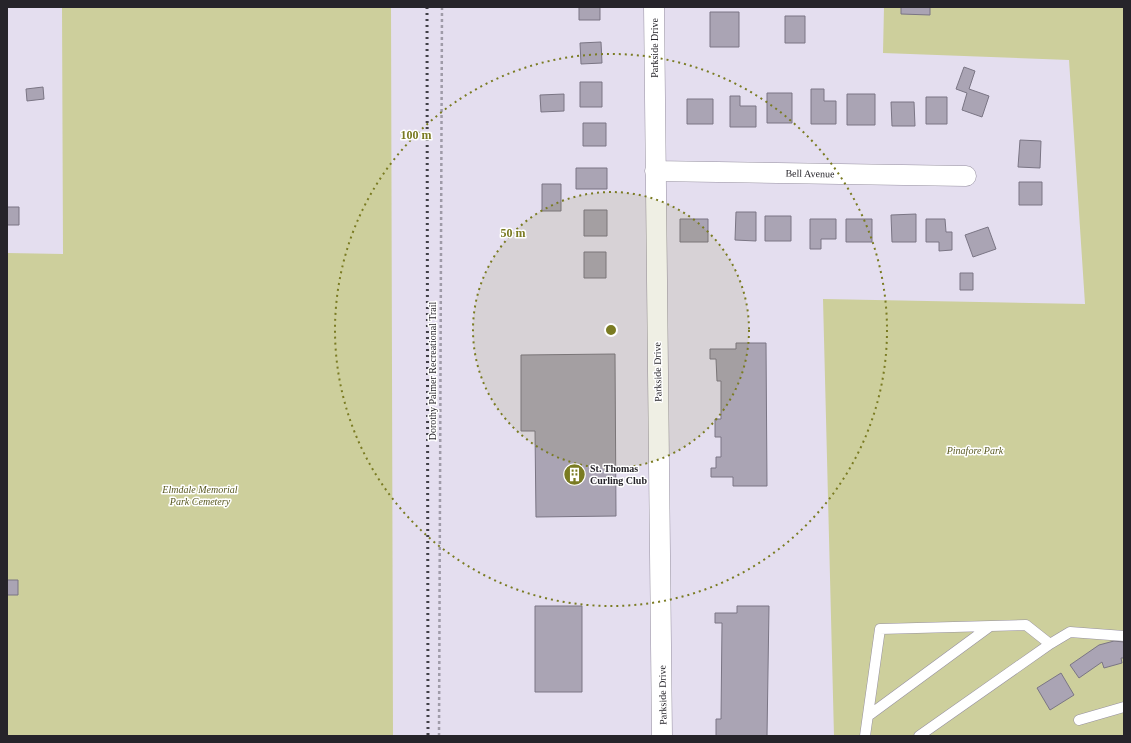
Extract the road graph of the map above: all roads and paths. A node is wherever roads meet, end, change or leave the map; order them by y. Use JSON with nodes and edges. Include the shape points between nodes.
{"nodes":[{"id":1,"x":442,"y":7,"type":"edge"},
{"id":2,"x":654,"y":7,"type":"edge"},
{"id":3,"x":655,"y":171,"type":"junction"},
{"id":4,"x":966,"y":176,"type":"dead end"},
{"id":5,"x":989,"y":627,"type":"junction"},
{"id":6,"x":1124,"y":636,"type":"edge"},
{"id":7,"x":1050,"y":644,"type":"junction"},
{"id":8,"x":1124,"y":707,"type":"edge"},
{"id":9,"x":868,"y":716,"type":"junction"},
{"id":10,"x":1079,"y":720,"type":"dead end"},
{"id":11,"x":439,"y":736,"type":"edge"},
{"id":12,"x":662,"y":736,"type":"edge"},
{"id":13,"x":864,"y":736,"type":"edge"},
{"id":14,"x":919,"y":736,"type":"edge"}],
"edges":[{"from":1,"to":11,"type":"path","name":"Dorothy Palmer Recreational Trail"},
{"from":2,"to":3,"type":"street","name":"Parkside Drive"},
{"from":3,"to":4,"type":"street","name":"Bell Avenue"},
{"from":3,"to":12,"type":"street","name":"Parkside Drive"},
{"from":5,"to":7,"type":"lane","via":[[1026,625]]},
{"from":5,"to":9,"type":"lane"},
{"from":5,"to":9,"type":"lane","via":[[880,629]]},
{"from":6,"to":7,"type":"lane","via":[[1070,632]]},
{"from":7,"to":14,"type":"lane"},
{"from":8,"to":10,"type":"lane"},
{"from":9,"to":13,"type":"lane"}]}
